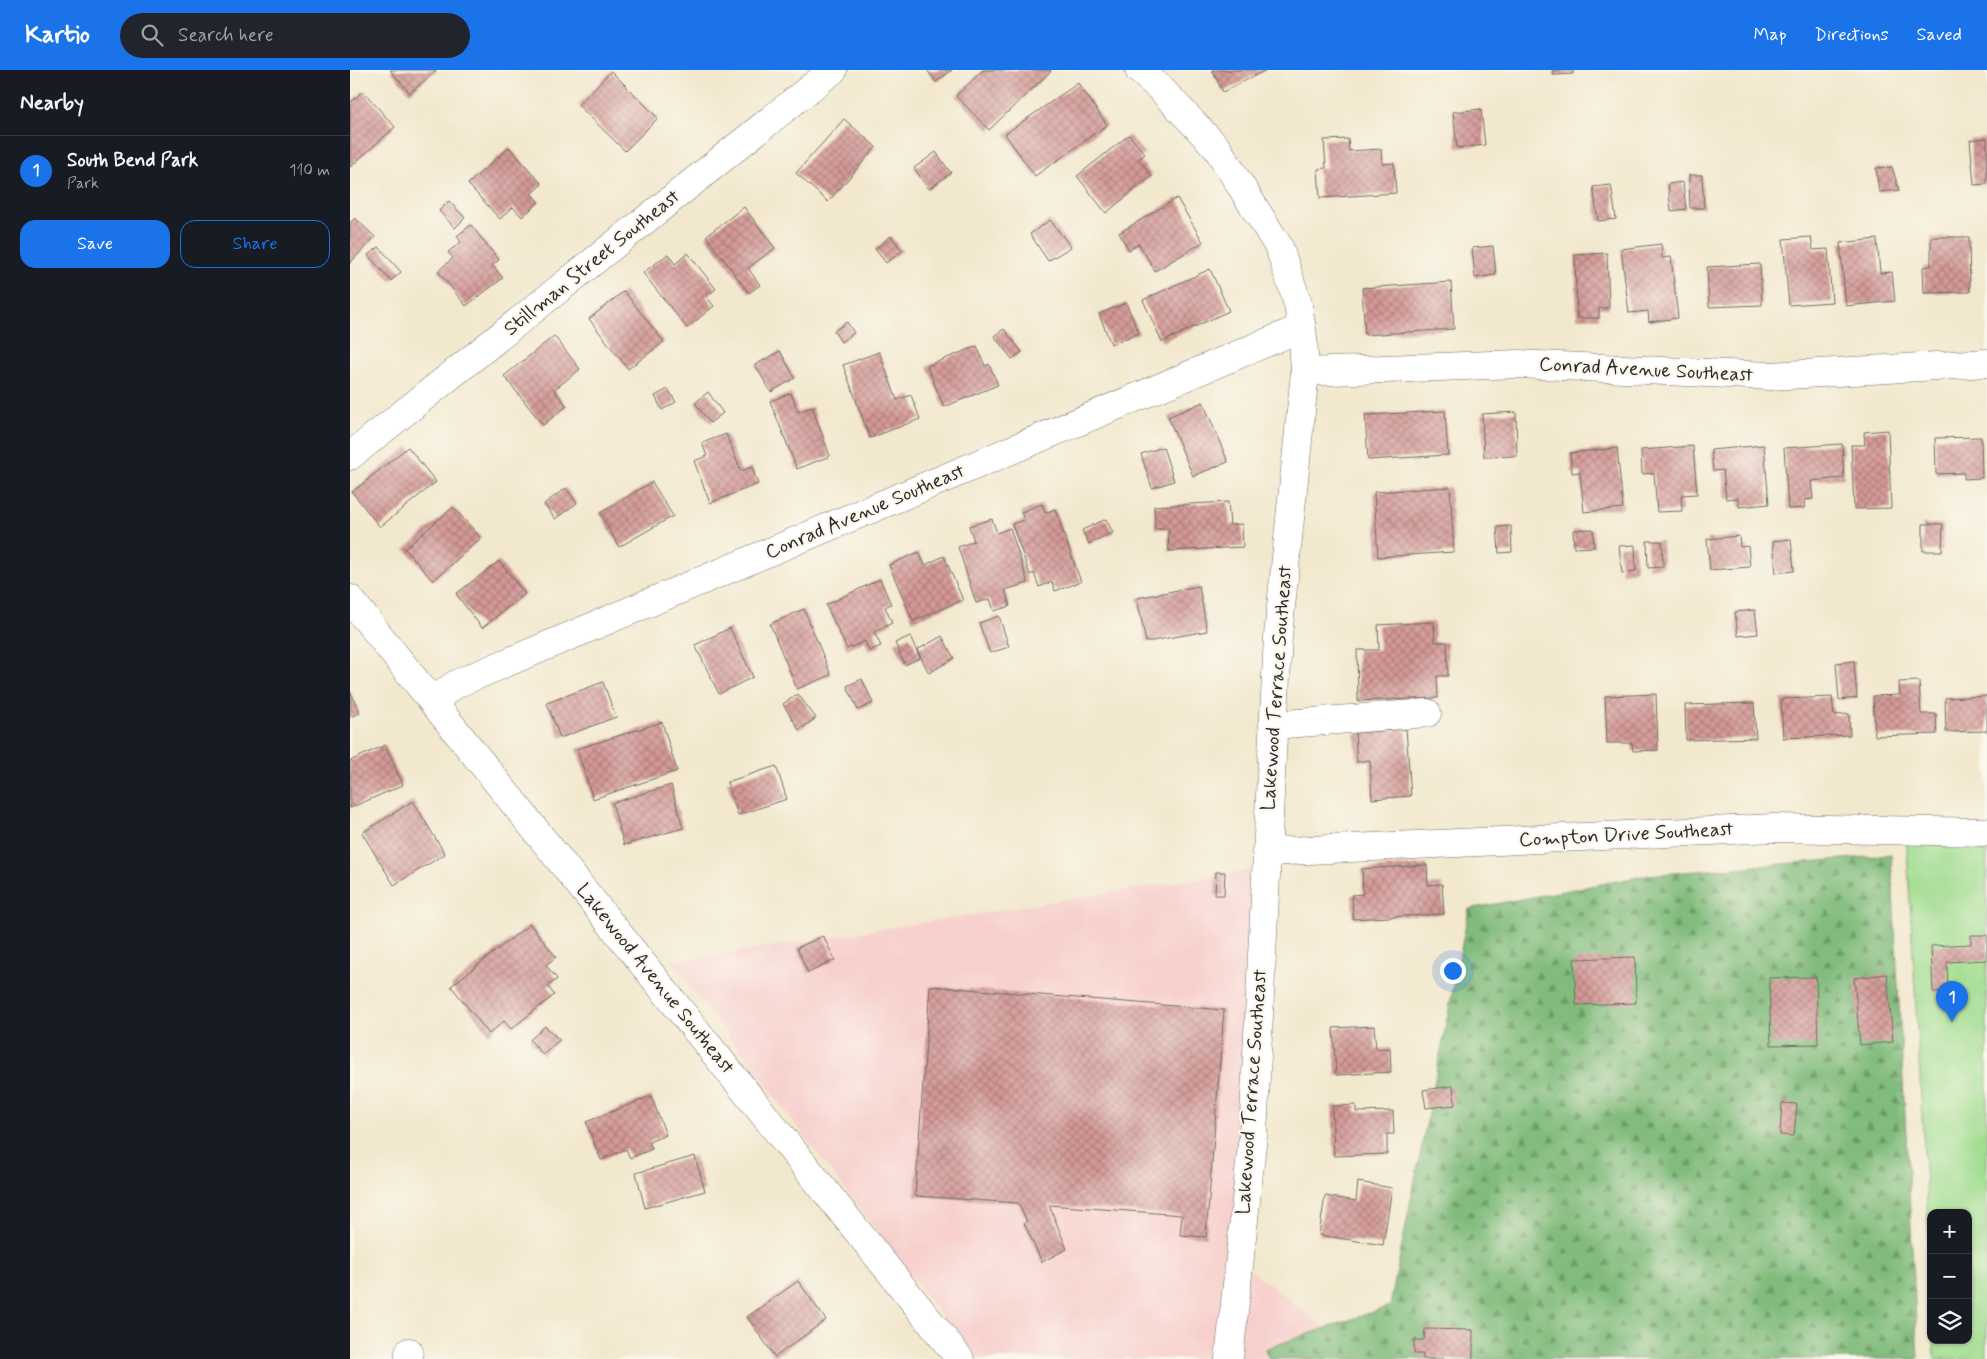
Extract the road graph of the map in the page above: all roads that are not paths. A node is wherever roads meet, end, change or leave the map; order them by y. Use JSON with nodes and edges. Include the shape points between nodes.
{"nodes":[{"id":1,"x":833,"y":70,"type":"edge"},
{"id":2,"x":1139,"y":70,"type":"edge"},
{"id":3,"x":1301,"y":328,"type":"junction"},
{"id":4,"x":1987,"y":363,"type":"edge"},
{"id":5,"x":1305,"y":372,"type":"junction"},
{"id":6,"x":350,"y":456,"type":"edge"},
{"id":7,"x":350,"y":599,"type":"edge"},
{"id":8,"x":432,"y":701,"type":"junction"},
{"id":9,"x":1428,"y":714,"type":"dead end"},
{"id":10,"x":1273,"y":725,"type":"junction"},
{"id":11,"x":1987,"y":832,"type":"edge"},
{"id":12,"x":1266,"y":852,"type":"junction"},
{"id":13,"x":960,"y":1359,"type":"edge"},
{"id":14,"x":1229,"y":1359,"type":"edge"}],
"edges":[{"from":1,"to":6,"type":"street","name":"Stillman Street Southeast"},
{"from":2,"to":3,"type":"street","name":"Lakewood Terrace Southeast","via":[[1218,148],[1279,247],[1298,304]]},
{"from":3,"to":5,"type":"street","name":"Lakewood Terrace Southeast"},
{"from":3,"to":8,"type":"street","name":"Conrad Avenue Southeast","via":[[456,684]]},
{"from":4,"to":5,"type":"street","name":"Conrad Avenue Southeast","via":[[1770,376],[1518,364]]},
{"from":5,"to":10,"type":"street","name":"Lakewood Terrace Southeast","via":[[1278,636]]},
{"from":7,"to":8,"type":"street","name":"Lakewood Avenue Southeast"},
{"from":8,"to":13,"type":"street","name":"Lakewood Avenue Southeast"},
{"from":9,"to":10,"type":"street"},
{"from":10,"to":12,"type":"street","name":"Lakewood Terrace Southeast"},
{"from":11,"to":12,"type":"street","name":"Compton Drive Southeast","via":[[1774,828]]},
{"from":12,"to":14,"type":"street","name":"Lakewood Terrace Southeast","via":[[1253,1135]]}]}
